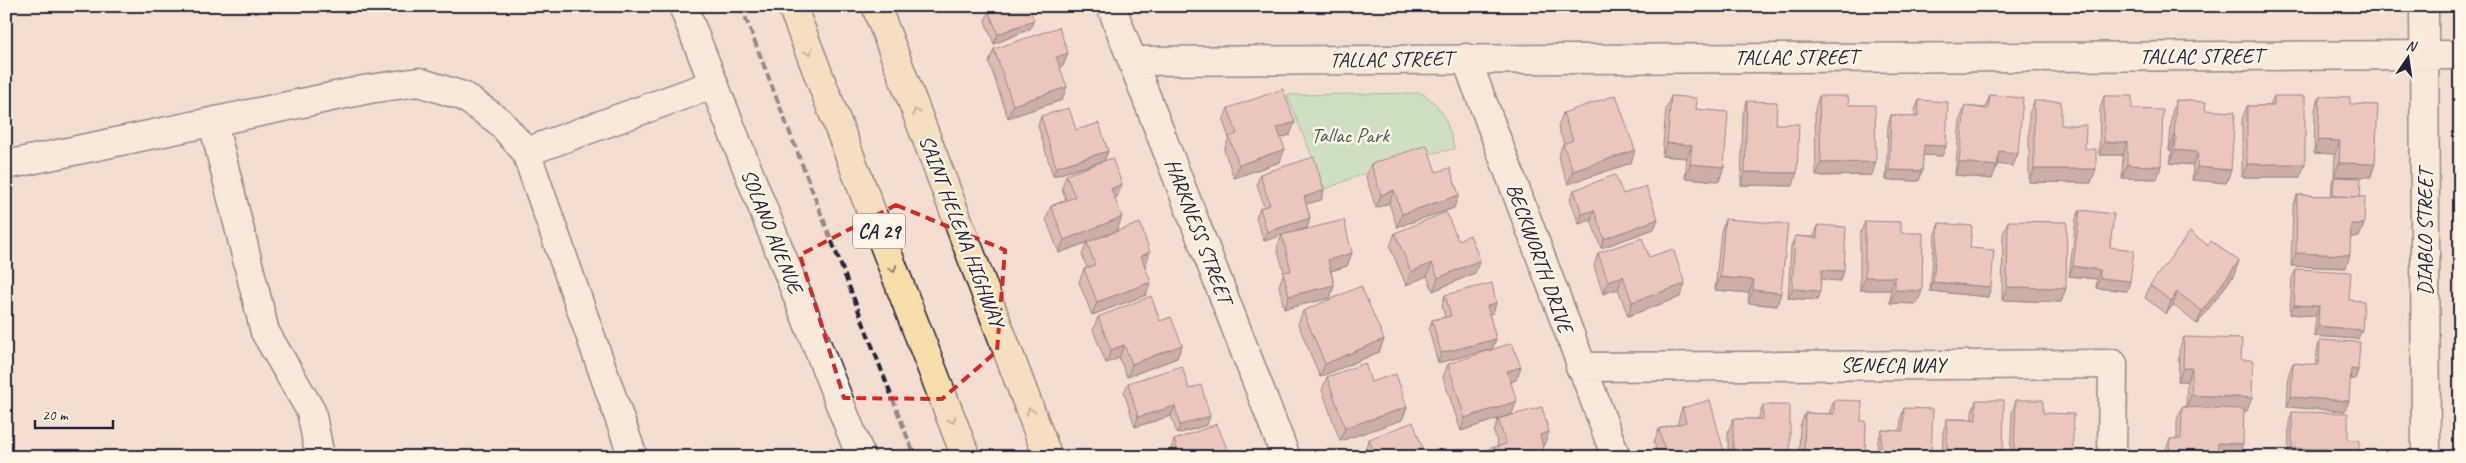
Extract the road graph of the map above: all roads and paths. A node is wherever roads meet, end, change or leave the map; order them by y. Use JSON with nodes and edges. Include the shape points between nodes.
{"nodes":[{"id":1,"x":683,"y":6,"type":"edge"},
{"id":2,"x":792,"y":6,"type":"edge"},
{"id":3,"x":876,"y":6,"type":"edge"},
{"id":4,"x":1111,"y":6,"type":"edge"},
{"id":5,"x":2424,"y":6,"type":"edge"},
{"id":6,"x":2424,"y":55,"type":"junction"},
{"id":7,"x":2460,"y":55,"type":"edge"},
{"id":8,"x":1466,"y":58,"type":"junction"},
{"id":9,"x":1133,"y":61,"type":"junction"},
{"id":10,"x":714,"y":84,"type":"junction"},
{"id":11,"x":212,"y":122,"type":"junction"},
{"id":12,"x":526,"y":152,"type":"junction"},
{"id":13,"x":6,"y":165,"type":"edge"},
{"id":14,"x":1580,"y":367,"type":"junction"},
{"id":15,"x":320,"y":457,"type":"edge"},
{"id":16,"x":633,"y":457,"type":"edge"},
{"id":17,"x":861,"y":457,"type":"edge"},
{"id":18,"x":966,"y":457,"type":"edge"},
{"id":19,"x":1048,"y":457,"type":"edge"},
{"id":20,"x":1286,"y":457,"type":"edge"},
{"id":21,"x":1616,"y":457,"type":"edge"},
{"id":22,"x":2112,"y":457,"type":"edge"},
{"id":23,"x":2426,"y":457,"type":"edge"}],
"edges":[{"from":1,"to":10,"type":"street","name":"SOLANO AVENUE"},
{"from":2,"to":18,"type":"highway","number":"CA 29","one_way":true},
{"from":19,"to":3,"type":"highway","name":"SAINT HELENA HIGHWAY","one_way":true},
{"from":4,"to":9,"type":"street","name":"HARKNESS STREET"},
{"from":5,"to":6,"type":"street","name":"DIABLO STREET"},
{"from":6,"to":7,"type":"street","name":"TALLAC STREET"},
{"from":6,"to":8,"type":"street","name":"TALLAC STREET"},
{"from":6,"to":23,"type":"street","name":"DIABLO STREET"},
{"from":8,"to":9,"type":"street","name":"TALLAC STREET"},
{"from":8,"to":14,"type":"street","name":"BECKWORTH DRIVE"},
{"from":9,"to":20,"type":"street","name":"HARKNESS STREET"},
{"from":10,"to":12,"type":"street"},
{"from":10,"to":17,"type":"street","name":"SOLANO AVENUE"},
{"from":11,"to":12,"type":"street","via":[[418,82],[463,96],[499,121]]},
{"from":11,"to":13,"type":"street"},
{"from":11,"to":15,"type":"street","via":[[265,332],[311,411]]},
{"from":12,"to":16,"type":"street"},
{"from":14,"to":21,"type":"street","name":"BECKWORTH DRIVE"},
{"from":14,"to":22,"type":"street","name":"SENECA WAY","via":[[2113,364]]}]}
